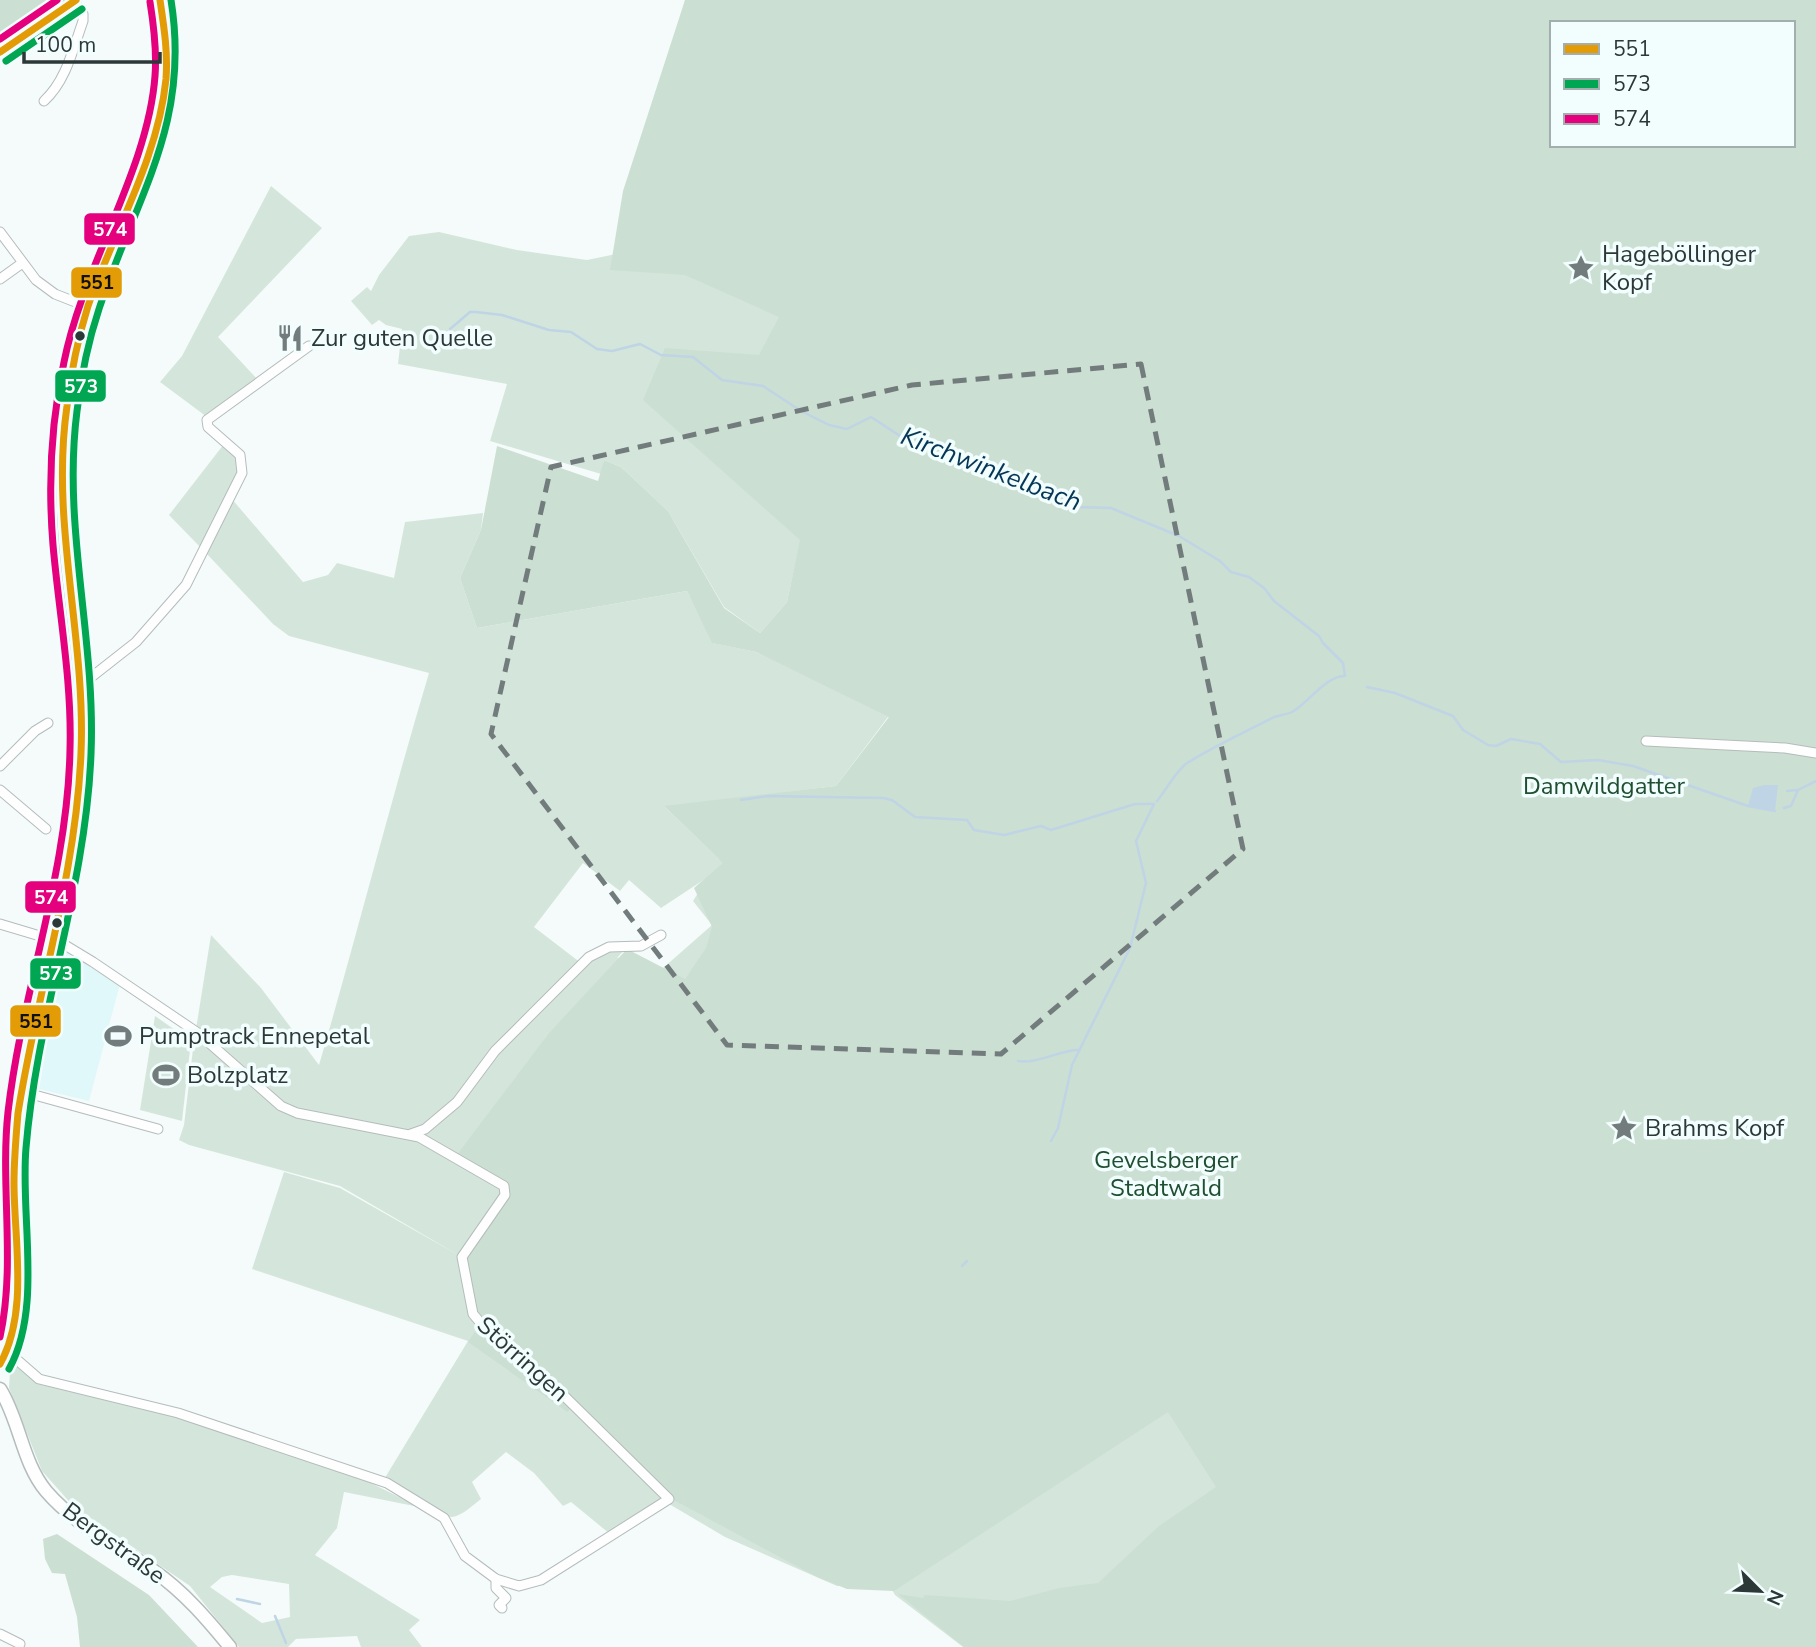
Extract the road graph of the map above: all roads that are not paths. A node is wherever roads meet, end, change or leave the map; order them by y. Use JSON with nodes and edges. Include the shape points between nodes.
{"nodes":[{"id":1,"x":160,"y":0,"type":"edge"},
{"id":2,"x":75,"y":1,"type":"edge"},
{"id":3,"x":0,"y":52,"type":"edge"},
{"id":4,"x":44,"y":101,"type":"dead end"},
{"id":5,"x":0,"y":232,"type":"edge"},
{"id":6,"x":21,"y":264,"type":"junction"},
{"id":7,"x":0,"y":279,"type":"edge"},
{"id":8,"x":88,"y":307,"type":"junction"},
{"id":9,"x":309,"y":346,"type":"dead end"},
{"id":10,"x":80,"y":686,"type":"junction"},
{"id":11,"x":48,"y":723,"type":"dead end"},
{"id":12,"x":1646,"y":741,"type":"dead end"},
{"id":13,"x":1816,"y":753,"type":"edge"},
{"id":14,"x":0,"y":766,"type":"edge"},
{"id":15,"x":0,"y":790,"type":"edge"},
{"id":16,"x":46,"y":829,"type":"dead end"},
{"id":17,"x":0,"y":924,"type":"edge"},
{"id":18,"x":661,"y":935,"type":"dead end"},
{"id":19,"x":51,"y":939,"type":"junction"},
{"id":20,"x":20,"y":1091,"type":"junction"},
{"id":21,"x":158,"y":1129,"type":"dead end"},
{"id":22,"x":411,"y":1134,"type":"junction"},
{"id":23,"x":8,"y":1352,"type":"junction"},
{"id":24,"x":0,"y":1364,"type":"edge"},
{"id":25,"x":0,"y":1389,"type":"edge"},
{"id":26,"x":496,"y":1579,"type":"junction"},
{"id":27,"x":502,"y":1608,"type":"dead end"},
{"id":28,"x":0,"y":1634,"type":"edge"},
{"id":29,"x":20,"y":1644,"type":"dead end"},
{"id":30,"x":230,"y":1647,"type":"edge"}],
"edges":[{"from":1,"to":8,"type":"street","via":[[168,57],[164,102]]},
{"from":2,"to":3,"type":"street"},
{"from":2,"to":4,"type":"street","via":[[83,21],[59,84]]},
{"from":5,"to":6,"type":"street","via":[[16,250]]},
{"from":6,"to":7,"type":"street"},
{"from":6,"to":8,"type":"street","via":[[50,290]]},
{"from":8,"to":10,"type":"street","via":[[66,410],[61,470],[63,539]]},
{"from":9,"to":10,"type":"street","via":[[206,419],[208,427],[240,455],[242,473],[186,585],[136,642]]},
{"from":10,"to":19,"type":"street","via":[[77,802]]},
{"from":11,"to":14,"type":"street"},
{"from":12,"to":13,"type":"street"},
{"from":15,"to":16,"type":"street"},
{"from":17,"to":19,"type":"street","name":"Störringen"},
{"from":18,"to":22,"type":"street","via":[[641,946],[608,947],[589,957],[495,1051],[457,1102],[425,1129]]},
{"from":19,"to":20,"type":"street"},
{"from":19,"to":22,"type":"street","name":"Störringen","via":[[198,1033],[281,1106]]},
{"from":20,"to":21,"type":"street"},
{"from":20,"to":23,"type":"street","via":[[13,1205],[16,1320]]},
{"from":22,"to":26,"type":"street","name":"Störringen","via":[[504,1186],[505,1195],[462,1257],[473,1314],[490,1335],[551,1383],[669,1499],[541,1580],[519,1586]]},
{"from":23,"to":24,"type":"street"},
{"from":23,"to":26,"type":"street","name":"Störringen","via":[[39,1379],[178,1413],[406,1492],[444,1518],[465,1556]]},
{"from":25,"to":30,"type":"street","name":"Bergstraße","via":[[29,1462],[47,1493],[68,1513],[173,1585]]},
{"from":26,"to":27,"type":"street","via":[[496,1588],[506,1598],[499,1605]]},
{"from":28,"to":29,"type":"street"}]}
